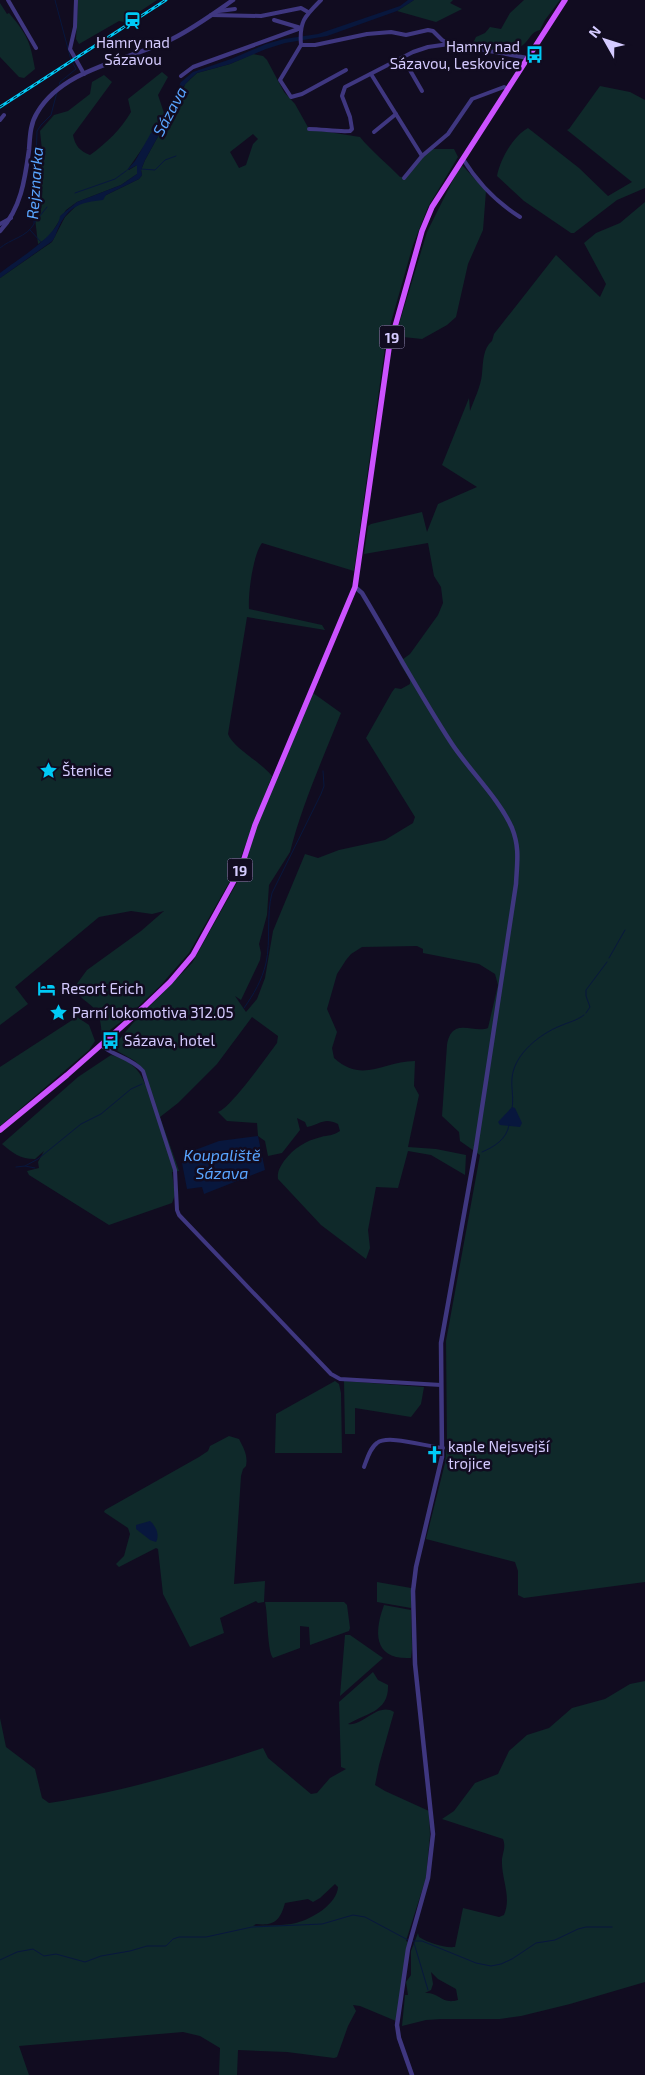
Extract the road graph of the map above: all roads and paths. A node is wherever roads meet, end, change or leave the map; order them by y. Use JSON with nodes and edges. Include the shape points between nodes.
{"nodes":[{"id":1,"x":8,"y":0,"type":"edge"},
{"id":2,"x":76,"y":0,"type":"edge"},
{"id":3,"x":233,"y":0,"type":"edge"},
{"id":4,"x":321,"y":0,"type":"edge"},
{"id":5,"x":565,"y":0,"type":"edge"},
{"id":6,"x":235,"y":9,"type":"dead end"},
{"id":7,"x":216,"y":12,"type":"junction"},
{"id":8,"x":308,"y":12,"type":"junction"},
{"id":9,"x":211,"y":15,"type":"junction"},
{"id":10,"x":274,"y":20,"type":"dead end"},
{"id":11,"x":301,"y":28,"type":"junction"},
{"id":12,"x":301,"y":44,"type":"junction"},
{"id":13,"x":449,"y":44,"type":"junction"},
{"id":14,"x":36,"y":48,"type":"dead end"},
{"id":15,"x":403,"y":58,"type":"junction"},
{"id":16,"x":528,"y":58,"type":"junction"},
{"id":17,"x":346,"y":70,"type":"dead end"},
{"id":18,"x":84,"y":74,"type":"junction"},
{"id":19,"x":371,"y":74,"type":"junction"},
{"id":20,"x":181,"y":76,"type":"dead end"},
{"id":21,"x":508,"y":89,"type":"junction"},
{"id":22,"x":422,"y":91,"type":"dead end"},
{"id":23,"x":396,"y":114,"type":"junction"},
{"id":24,"x":4,"y":115,"type":"dead end"},
{"id":25,"x":0,"y":120,"type":"edge"},
{"id":26,"x":309,"y":129,"type":"dead end"},
{"id":27,"x":374,"y":132,"type":"dead end"},
{"id":28,"x":422,"y":156,"type":"junction"},
{"id":29,"x":463,"y":159,"type":"junction"},
{"id":30,"x":404,"y":178,"type":"dead end"},
{"id":31,"x":520,"y":217,"type":"dead end"},
{"id":32,"x":12,"y":218,"type":"junction"},
{"id":33,"x":0,"y":224,"type":"edge"},
{"id":34,"x":0,"y":230,"type":"edge"},
{"id":35,"x":355,"y":587,"type":"junction"},
{"id":36,"x":101,"y":1045,"type":"junction"},
{"id":37,"x":0,"y":1130,"type":"edge"},
{"id":38,"x":441,"y":1385,"type":"junction"},
{"id":39,"x":443,"y":1448,"type":"junction"},
{"id":40,"x":364,"y":1467,"type":"dead end"},
{"id":41,"x":412,"y":2075,"type":"edge"}],
"edges":[{"from":1,"to":14,"type":"street"},
{"from":2,"to":18,"type":"street","via":[[70,50]]},
{"from":3,"to":7,"type":"street"},
{"from":4,"to":8,"type":"street"},
{"from":5,"to":16,"type":"main road","number":"19"},
{"from":6,"to":7,"type":"street"},
{"from":7,"to":9,"type":"street"},
{"from":8,"to":9,"type":"street","via":[[301,8],[261,16]]},
{"from":8,"to":11,"type":"street"},
{"from":9,"to":18,"type":"street","via":[[171,40]]},
{"from":10,"to":11,"type":"street"},
{"from":11,"to":12,"type":"street"},
{"from":11,"to":20,"type":"street","via":[[193,67]]},
{"from":12,"to":13,"type":"street","via":[[314,46],[368,34],[390,32],[406,35],[428,30]]},
{"from":12,"to":17,"type":"street","via":[[280,80],[291,97]]},
{"from":13,"to":15,"type":"street","via":[[428,47]]},
{"from":13,"to":16,"type":"street"},
{"from":15,"to":19,"type":"street"},
{"from":15,"to":22,"type":"street"},
{"from":16,"to":21,"type":"main road","number":"19"},
{"from":18,"to":32,"type":"street","via":[[53,95],[37,112],[30,131],[21,193]]},
{"from":19,"to":23,"type":"street"},
{"from":19,"to":26,"type":"street","via":[[345,87],[342,92],[350,117],[350,131]]},
{"from":21,"to":28,"type":"street","via":[[504,87],[472,99],[448,134]]},
{"from":21,"to":29,"type":"main road","number":"19"},
{"from":23,"to":27,"type":"street"},
{"from":23,"to":28,"type":"street"},
{"from":24,"to":25,"type":"street"},
{"from":28,"to":30,"type":"street"},
{"from":29,"to":31,"type":"street","via":[[489,193]]},
{"from":29,"to":35,"type":"main road","number":"19","via":[[432,207],[422,231],[389,348]]},
{"from":32,"to":33,"type":"street"},
{"from":32,"to":34,"type":"street"},
{"from":35,"to":36,"type":"main road","number":"19","via":[[255,825],[241,868],[186,964]]},
{"from":35,"to":38,"type":"street","via":[[362,593],[450,742],[502,808],[518,850],[516,884],[476,1152],[441,1343]]},
{"from":36,"to":37,"type":"main road","number":"19"},
{"from":36,"to":38,"type":"street","via":[[135,1063],[142,1071],[175,1170],[179,1215],[332,1374],[340,1379]]},
{"from":38,"to":39,"type":"street"},
{"from":39,"to":40,"type":"street","via":[[390,1438],[378,1442]]},
{"from":39,"to":41,"type":"street","via":[[416,1566],[413,1611],[415,1664],[433,1834],[428,1878],[410,1940],[397,2025]]}]}
